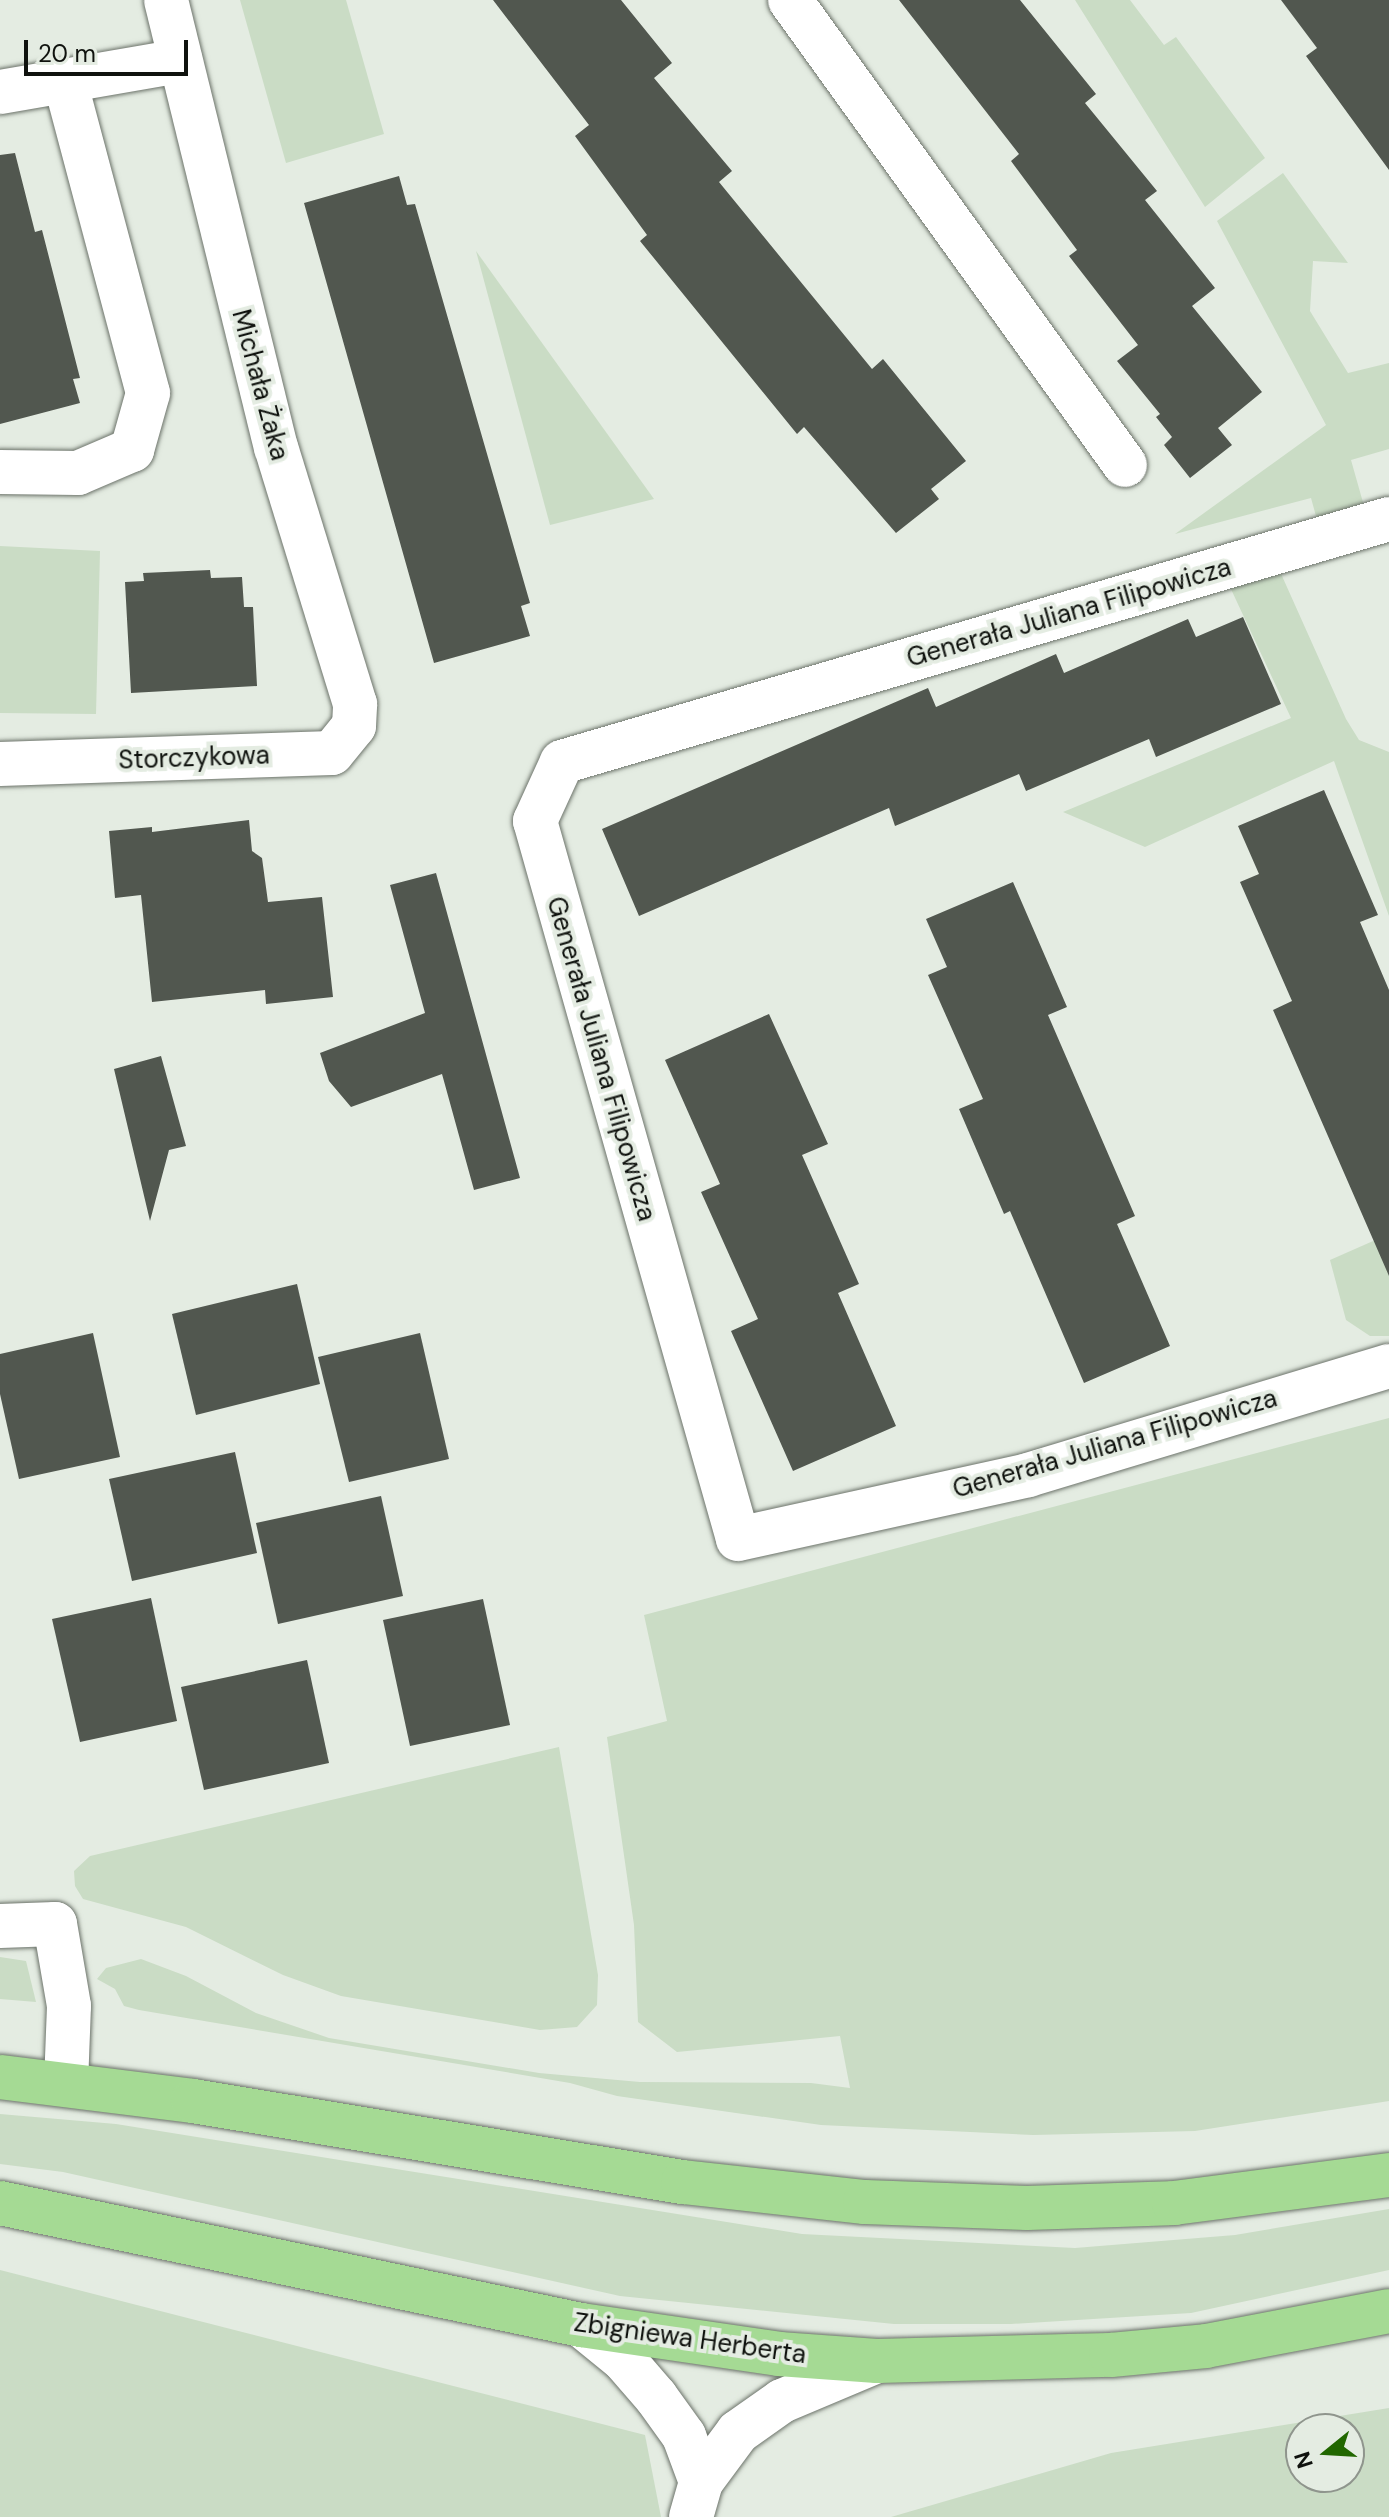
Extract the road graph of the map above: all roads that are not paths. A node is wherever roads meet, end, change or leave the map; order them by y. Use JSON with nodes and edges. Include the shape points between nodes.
{"nodes":[{"id":1,"x":166,"y":0,"type":"edge"},
{"id":2,"x":790,"y":0,"type":"edge"},
{"id":3,"x":180,"y":61,"type":"junction"},
{"id":4,"x":66,"y":84,"type":"junction"},
{"id":5,"x":0,"y":92,"type":"edge"},
{"id":6,"x":1125,"y":465,"type":"dead end"},
{"id":7,"x":0,"y":472,"type":"edge"},
{"id":8,"x":1389,"y":519,"type":"edge"},
{"id":9,"x":355,"y":704,"type":"joint"},
{"id":10,"x":0,"y":764,"type":"edge"},
{"id":11,"x":1389,"y":1366,"type":"edge"},
{"id":12,"x":0,"y":1926,"type":"edge"},
{"id":13,"x":0,"y":2077,"type":"edge"},
{"id":14,"x":66,"y":2083,"type":"junction"},
{"id":15,"x":1389,"y":2175,"type":"edge"},
{"id":16,"x":0,"y":2203,"type":"edge"},
{"id":17,"x":1389,"y":2311,"type":"edge"},
{"id":18,"x":581,"y":2325,"type":"junction"},
{"id":19,"x":877,"y":2361,"type":"junction"},
{"id":20,"x":696,"y":2499,"type":"edge"}],
"edges":[{"from":1,"to":3,"type":"street","name":"Michała Żaka"},
{"from":2,"to":6,"type":"street"},
{"from":3,"to":4,"type":"street"},
{"from":3,"to":9,"type":"street","name":"Michała Żaka","via":[[276,448]]},
{"from":4,"to":5,"type":"street"},
{"from":4,"to":7,"type":"street","via":[[148,393],[132,450],[78,473]]},
{"from":8,"to":11,"type":"street","name":"Generała Juliana Filipowicza","via":[[562,762],[535,821],[738,1539],[1028,1475]]},
{"from":9,"to":10,"type":"street","name":"Storczykowa","via":[[354,726],[332,753]]},
{"from":12,"to":14,"type":"street","via":[[55,1924],[69,2006]]},
{"from":13,"to":14,"type":"main road"},
{"from":14,"to":15,"type":"main road","via":[[683,2182],[865,2202],[1027,2208],[1174,2203]]},
{"from":16,"to":18,"type":"main road","name":"Zbigniewa Herberta"},
{"from":17,"to":19,"type":"main road","name":"Zbigniewa Herberta","via":[[1152,2351],[1006,2361]]},
{"from":18,"to":19,"type":"main road","name":"Zbigniewa Herberta","via":[[738,2349]]},
{"from":18,"to":20,"type":"street","via":[[624,2360],[684,2436]]},
{"from":19,"to":20,"type":"street","via":[[782,2401],[738,2432]]}]}
